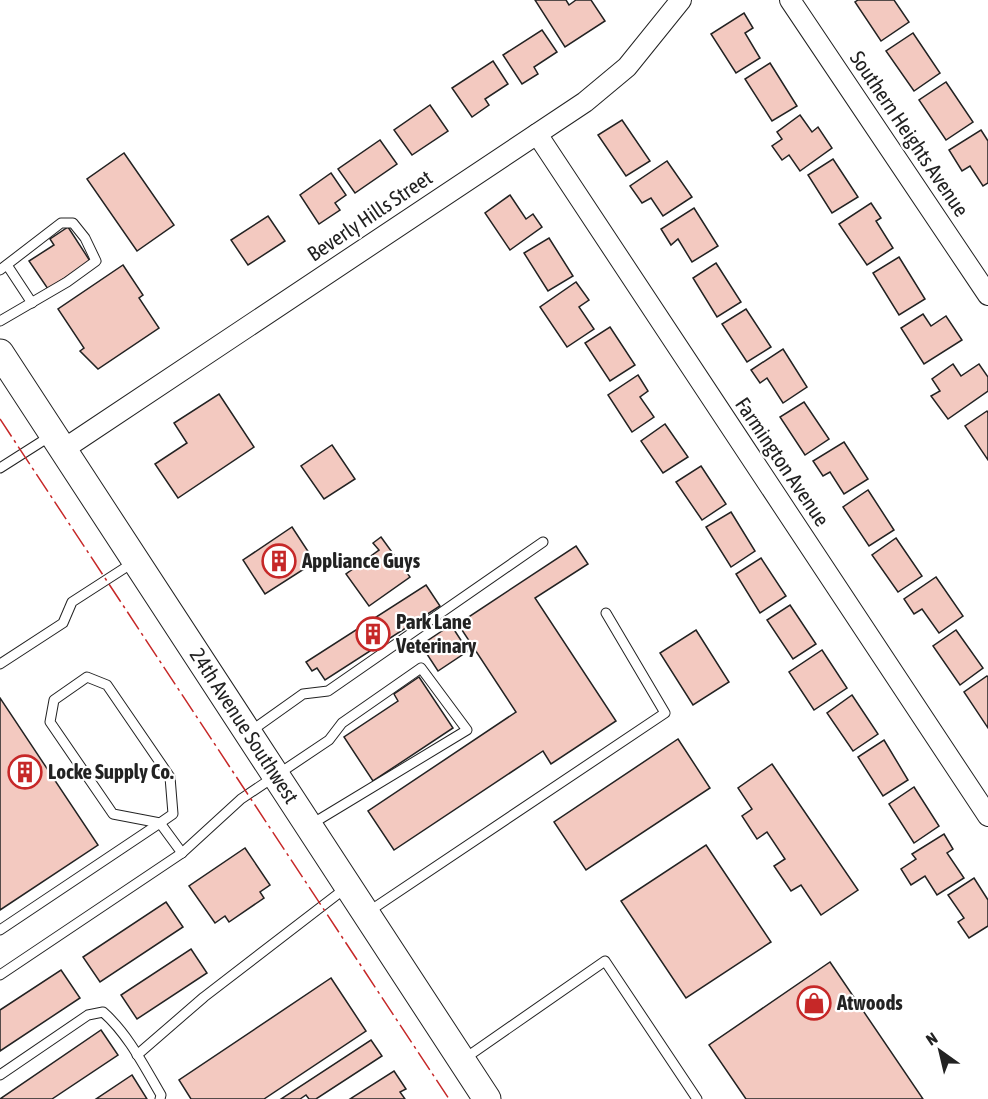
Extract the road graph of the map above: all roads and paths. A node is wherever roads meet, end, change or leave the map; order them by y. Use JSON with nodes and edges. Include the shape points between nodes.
{"nodes":[{"id":1,"x":681,"y":0,"type":"edge"},
{"id":2,"x":790,"y":0,"type":"edge"},
{"id":3,"x":537,"y":134,"type":"junction"},
{"id":4,"x":4,"y":268,"type":"edge"},
{"id":5,"x":988,"y":295,"type":"edge"},
{"id":6,"x":32,"y":303,"type":"junction"},
{"id":7,"x":0,"y":321,"type":"edge"},
{"id":8,"x":0,"y":353,"type":"edge"},
{"id":9,"x":59,"y":441,"type":"junction"},
{"id":10,"x":0,"y":468,"type":"edge"},
{"id":11,"x":543,"y":542,"type":"dead end"},
{"id":12,"x":136,"y":560,"type":"junction"},
{"id":13,"x":606,"y":613,"type":"dead end"},
{"id":14,"x":0,"y":664,"type":"edge"},
{"id":15,"x":249,"y":733,"type":"junction"},
{"id":16,"x":276,"y":775,"type":"junction"},
{"id":17,"x":988,"y":816,"type":"edge"},
{"id":18,"x":160,"y":823,"type":"junction"},
{"id":19,"x":309,"y":826,"type":"junction"},
{"id":20,"x":182,"y":853,"type":"junction"},
{"id":21,"x":348,"y":886,"type":"junction"},
{"id":22,"x":366,"y":913,"type":"junction"},
{"id":23,"x":0,"y":930,"type":"edge"},
{"id":24,"x":0,"y":975,"type":"edge"},
{"id":25,"x":137,"y":1055,"type":"junction"},
{"id":26,"x":462,"y":1060,"type":"junction"},
{"id":27,"x":0,"y":1075,"type":"edge"},
{"id":28,"x":160,"y":1099,"type":"edge"},
{"id":29,"x":487,"y":1099,"type":"edge"},
{"id":30,"x":697,"y":1099,"type":"edge"}],
"edges":[{"from":1,"to":3,"type":"street","name":"Beverly Hills Street","via":[[627,67]]},
{"from":2,"to":5,"type":"street","name":"Southern Heights Avenue"},
{"from":3,"to":9,"type":"street","name":"Beverly Hills Street"},
{"from":3,"to":17,"type":"street","name":"Farmington Avenue"},
{"from":4,"to":6,"type":"lane"},
{"from":4,"to":6,"type":"lane","via":[[61,223],[73,223],[96,261]]},
{"from":6,"to":7,"type":"lane"},
{"from":8,"to":9,"type":"main road","name":"24th Avenue Southwest"},
{"from":9,"to":10,"type":"lane"},
{"from":9,"to":12,"type":"main road","name":"24th Avenue Southwest"},
{"from":11,"to":15,"type":"lane","via":[[328,692],[303,694]]},
{"from":12,"to":14,"type":"lane","via":[[72,602],[63,623]]},
{"from":12,"to":15,"type":"main road","name":"24th Avenue Southwest"},
{"from":13,"to":22,"type":"lane","via":[[665,713]]},
{"from":15,"to":16,"type":"main road","name":"24th Avenue Southwest"},
{"from":16,"to":19,"type":"main road","name":"24th Avenue Southwest"},
{"from":16,"to":19,"type":"lane","via":[[329,740],[342,723],[422,668],[467,730]]},
{"from":16,"to":20,"type":"lane","via":[[241,800]]},
{"from":18,"to":18,"type":"lane","via":[[173,814],[170,777],[107,685],[87,677],[54,700],[50,722],[112,814]]},
{"from":18,"to":20,"type":"lane"},
{"from":18,"to":23,"type":"lane"},
{"from":19,"to":21,"type":"main road","name":"24th Avenue Southwest"},
{"from":20,"to":24,"type":"lane"},
{"from":21,"to":22,"type":"main road","name":"24th Avenue Southwest"},
{"from":21,"to":25,"type":"lane","via":[[204,997]]},
{"from":22,"to":26,"type":"main road","name":"24th Avenue Southwest"},
{"from":25,"to":27,"type":"lane","via":[[116,1023],[103,1012],[88,1015]]},
{"from":25,"to":28,"type":"lane"},
{"from":26,"to":29,"type":"main road","name":"24th Avenue Southwest"},
{"from":26,"to":30,"type":"lane","via":[[605,961]]}]}
